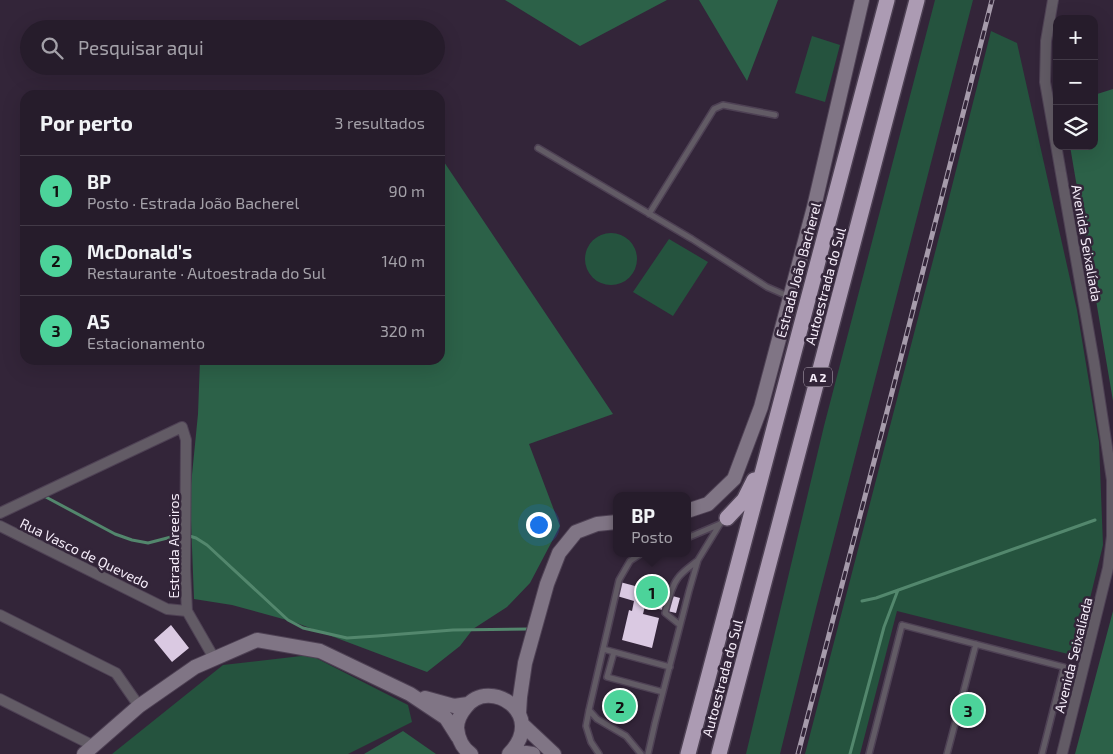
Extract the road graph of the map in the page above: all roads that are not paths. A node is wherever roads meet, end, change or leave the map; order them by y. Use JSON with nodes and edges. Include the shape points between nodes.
{"nodes":[{"id":1,"x":862,"y":0,"type":"edge"},
{"id":2,"x":886,"y":0,"type":"edge"},
{"id":3,"x":917,"y":0,"type":"edge"},
{"id":4,"x":1053,"y":0,"type":"edge"},
{"id":5,"x":775,"y":115,"type":"dead end"},
{"id":6,"x":538,"y":148,"type":"dead end"},
{"id":7,"x":649,"y":214,"type":"junction"},
{"id":8,"x":790,"y":298,"type":"junction"},
{"id":9,"x":772,"y":437,"type":"junction"},
{"id":10,"x":691,"y":510,"type":"edge"},
{"id":11,"x":0,"y":513,"type":"edge"},
{"id":12,"x":724,"y":520,"type":"junction"},
{"id":13,"x":613,"y":522,"type":"edge"},
{"id":14,"x":0,"y":526,"type":"edge"},
{"id":15,"x":691,"y":536,"type":"edge"},
{"id":16,"x":636,"y":557,"type":"edge"},
{"id":17,"x":699,"y":558,"type":"junction"},
{"id":18,"x":187,"y":611,"type":"junction"},
{"id":19,"x":0,"y":614,"type":"edge"},
{"id":20,"x":680,"y":625,"type":"junction"},
{"id":21,"x":976,"y":644,"type":"junction"},
{"id":22,"x":603,"y":649,"type":"junction"},
{"id":23,"x":614,"y":652,"type":"junction"},
{"id":24,"x":214,"y":658,"type":"junction"},
{"id":25,"x":525,"y":663,"type":"junction"},
{"id":26,"x":670,"y":667,"type":"junction"},
{"id":27,"x":663,"y":692,"type":"junction"},
{"id":28,"x":410,"y":694,"type":"junction"},
{"id":29,"x":497,"y":697,"type":"junction"},
{"id":30,"x":0,"y":699,"type":"edge"},
{"id":31,"x":468,"y":704,"type":"junction"},
{"id":32,"x":139,"y":706,"type":"junction"},
{"id":33,"x":589,"y":710,"type":"junction"},
{"id":34,"x":520,"y":719,"type":"junction"},
{"id":35,"x":458,"y":737,"type":"junction"},
{"id":36,"x":89,"y":750,"type":"edge"},
{"id":37,"x":948,"y":752,"type":"edge"},
{"id":38,"x":471,"y":754,"type":"edge"},
{"id":39,"x":509,"y":754,"type":"edge"},
{"id":40,"x":515,"y":754,"type":"edge"},
{"id":41,"x":533,"y":754,"type":"edge"},
{"id":42,"x":554,"y":754,"type":"edge"},
{"id":43,"x":599,"y":754,"type":"edge"},
{"id":44,"x":641,"y":754,"type":"edge"},
{"id":45,"x":648,"y":754,"type":"edge"},
{"id":46,"x":688,"y":754,"type":"edge"},
{"id":47,"x":718,"y":754,"type":"edge"},
{"id":48,"x":869,"y":754,"type":"edge"},
{"id":49,"x":1042,"y":754,"type":"edge"},
{"id":50,"x":1062,"y":754,"type":"edge"}],
"edges":[{"from":1,"to":8,"type":"street","name":"Estrada João Bacherel"},
{"from":2,"to":9,"type":"highway","name":"Autoestrada do Sul","number":"A 2"},
{"from":3,"to":47,"type":"highway","name":"Autoestrada do Sul","number":"A 2"},
{"from":4,"to":50,"type":"street","name":"Avenida Seixalíada","via":[[1046,41],[1045,82],[1112,480],[1112,536],[1108,568]]},
{"from":5,"to":7,"type":"lane","via":[[723,105],[714,109]]},
{"from":6,"to":7,"type":"lane"},
{"from":7,"to":8,"type":"lane"},
{"from":8,"to":10,"type":"street","name":"Estrada João Bacherel","via":[[761,408],[734,479],[708,504]]},
{"from":9,"to":12,"type":"highway","via":[[744,500]]},
{"from":9,"to":46,"type":"highway","name":"Autoestrada do Sul","number":"A 2"},
{"from":11,"to":18,"type":"street","name":"Estrada Areeiros","via":[[182,426],[186,440]]},
{"from":12,"to":15,"type":"lane"},
{"from":12,"to":17,"type":"lane"},
{"from":13,"to":25,"type":"street","via":[[576,532],[558,553]]},
{"from":14,"to":18,"type":"street","name":"Rua Vasco de Quevedo","via":[[167,609]]},
{"from":16,"to":22,"type":"lane","via":[[619,580]]},
{"from":17,"to":20,"type":"lane"},
{"from":17,"to":20,"type":"lane","via":[[678,578],[668,599],[665,613]]},
{"from":18,"to":24,"type":"street","name":"Estrada Areeiros"},
{"from":19,"to":32,"type":"street","via":[[116,673]]},
{"from":20,"to":26,"type":"lane"},
{"from":21,"to":37,"type":"lane"},
{"from":21,"to":48,"type":"lane","via":[[902,625]]},
{"from":21,"to":49,"type":"lane","via":[[1064,667]]},
{"from":22,"to":23,"type":"lane"},
{"from":22,"to":33,"type":"lane"},
{"from":23,"to":26,"type":"lane"},
{"from":23,"to":27,"type":"lane","via":[[607,677]]},
{"from":24,"to":28,"type":"street","via":[[257,640],[320,651]]},
{"from":24,"to":32,"type":"street","via":[[194,667]]},
{"from":25,"to":29,"type":"street","via":[[512,686]]},
{"from":25,"to":34,"type":"street"},
{"from":26,"to":27,"type":"lane"},
{"from":27,"to":45,"type":"lane"},
{"from":28,"to":31,"type":"street","via":[[454,706]]},
{"from":28,"to":35,"type":"street","via":[[446,718]]},
{"from":29,"to":31,"type":"street","via":[[478,697]]},
{"from":29,"to":34,"type":"street","via":[[509,702]]},
{"from":30,"to":36,"type":"street"},
{"from":31,"to":35,"type":"street","via":[[460,714]]},
{"from":32,"to":36,"type":"street"},
{"from":33,"to":43,"type":"lane","via":[[586,726]]},
{"from":33,"to":44,"type":"lane","via":[[597,719],[626,736]]},
{"from":34,"to":39,"type":"street","via":[[521,738]]},
{"from":34,"to":42,"type":"street"},
{"from":35,"to":38,"type":"street"},
{"from":40,"to":41,"type":"street"}]}
